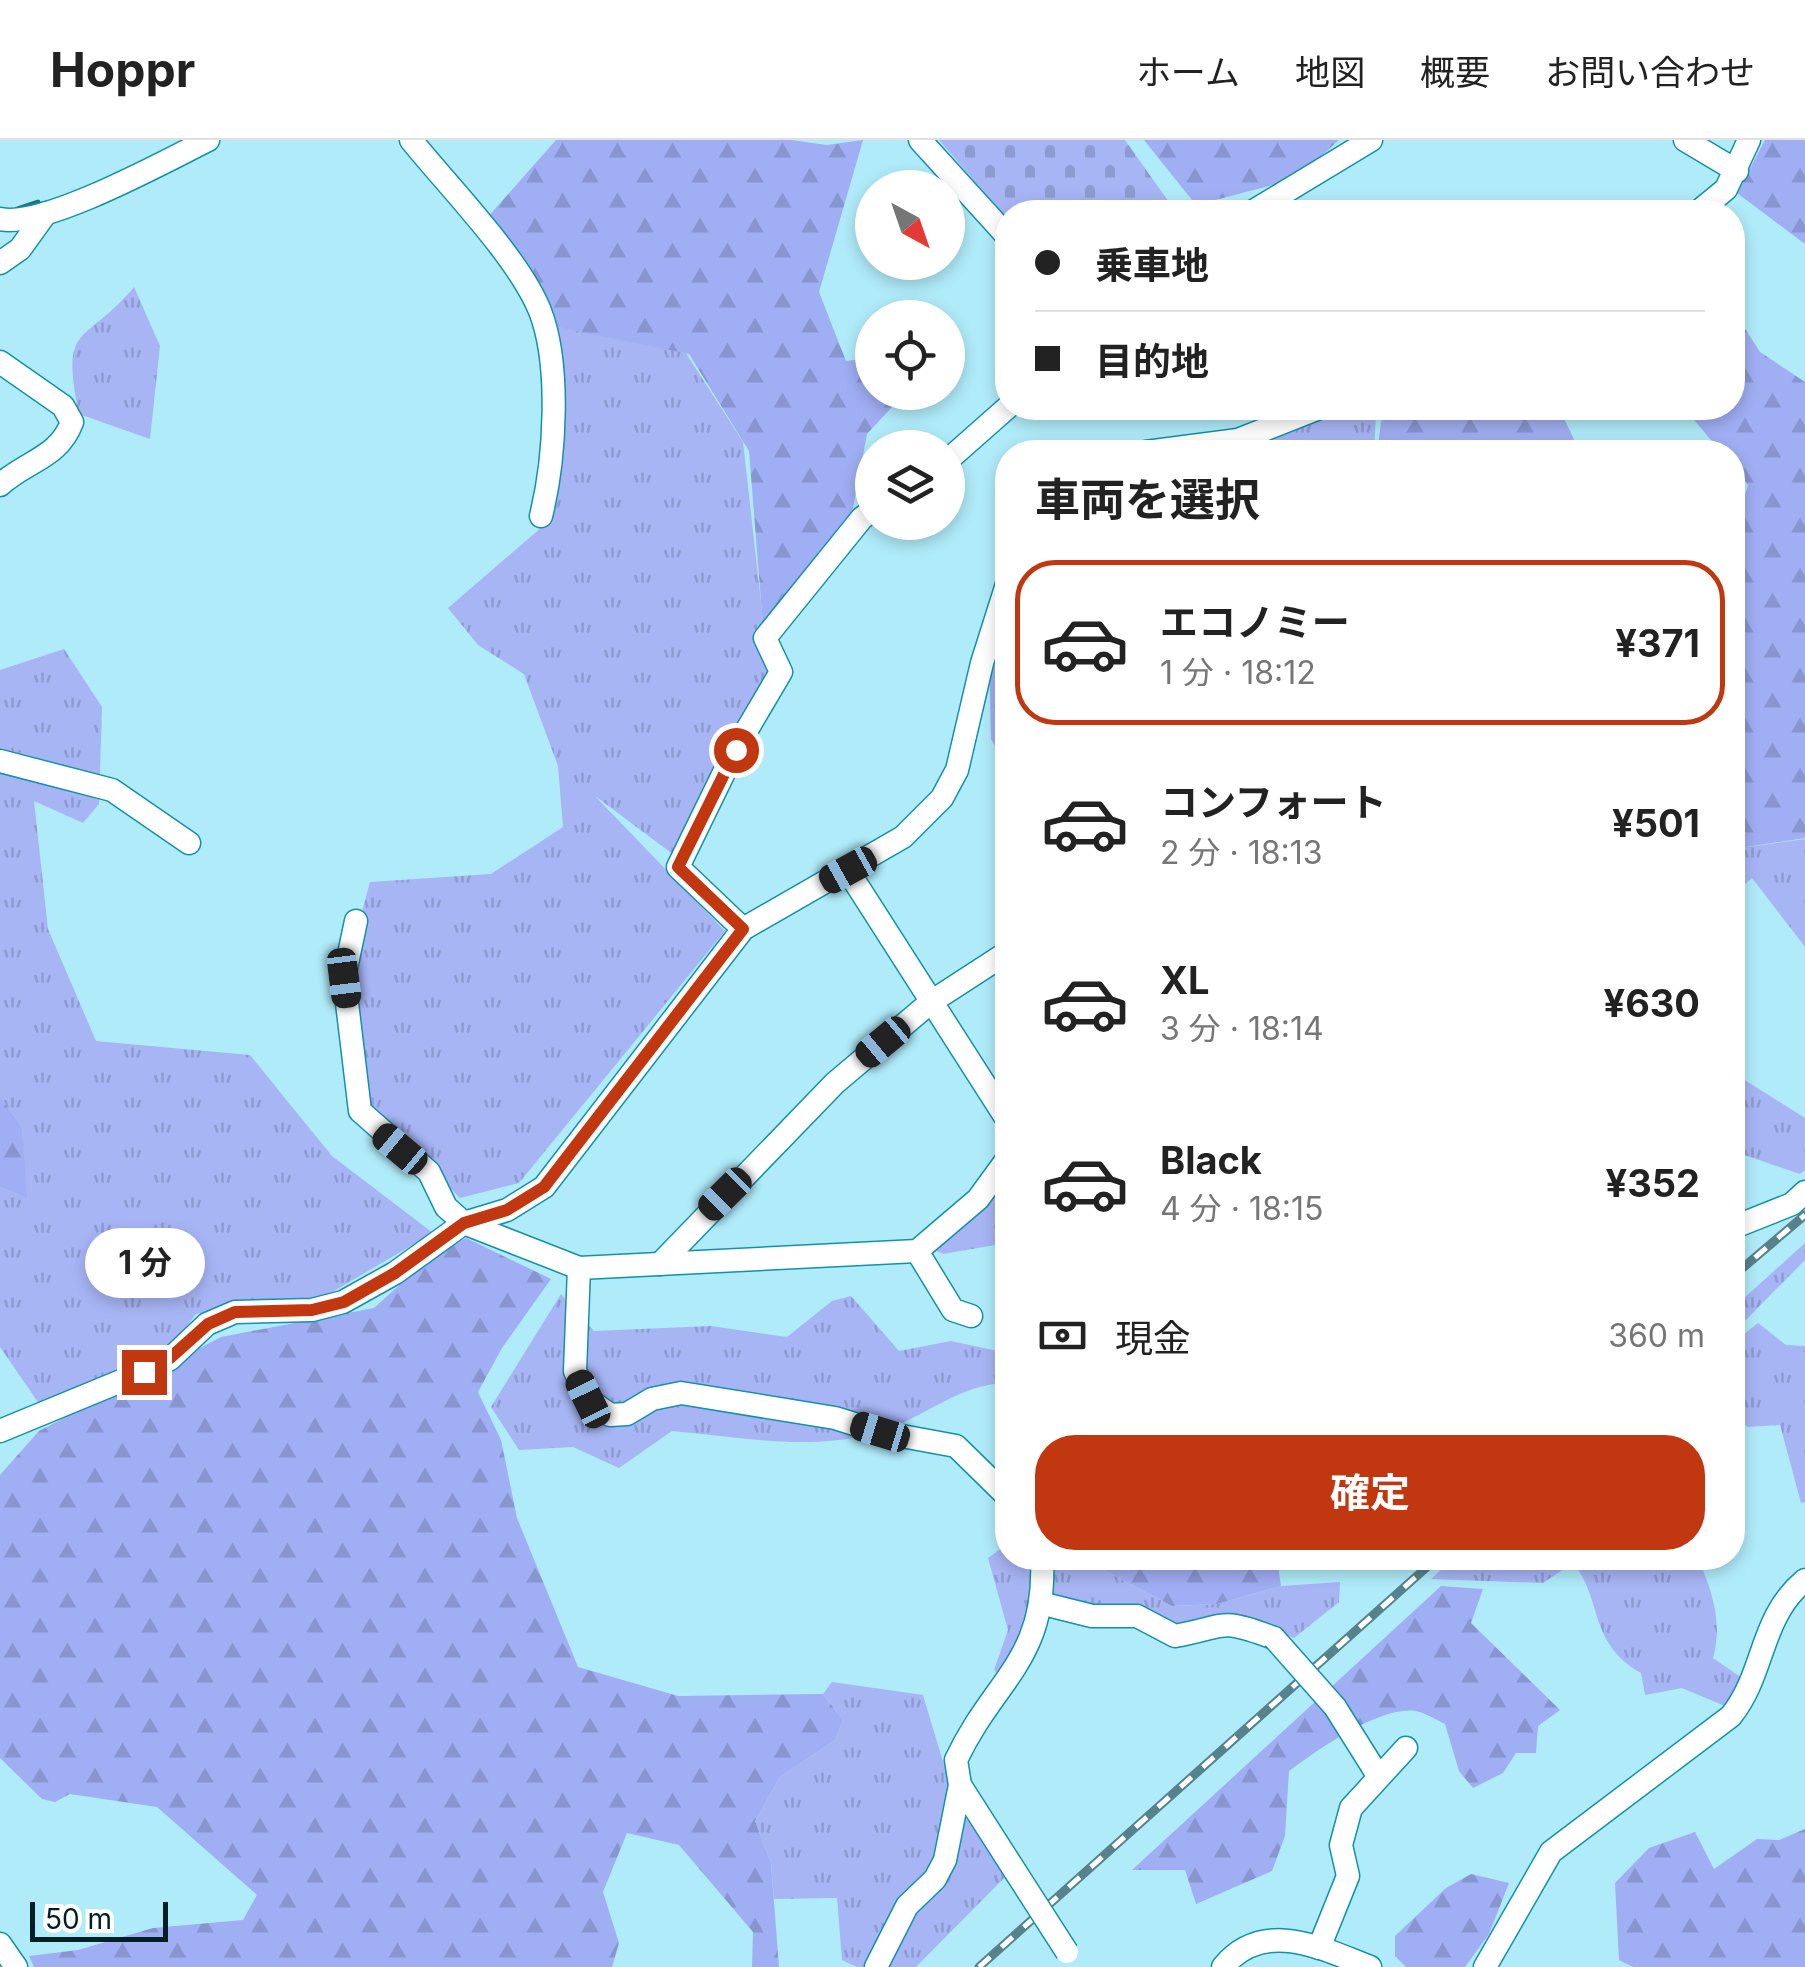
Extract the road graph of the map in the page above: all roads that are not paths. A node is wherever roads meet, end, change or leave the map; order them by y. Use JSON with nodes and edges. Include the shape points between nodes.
{"nodes":[{"id":1,"x":208,"y":140,"type":"edge"},
{"id":2,"x":411,"y":140,"type":"edge"},
{"id":3,"x":920,"y":140,"type":"edge"},
{"id":4,"x":1371,"y":140,"type":"edge"},
{"id":5,"x":1686,"y":140,"type":"edge"},
{"id":6,"x":1749,"y":140,"type":"edge"},
{"id":7,"x":1737,"y":171,"type":"junction"},
{"id":8,"x":1272,"y":200,"type":"edge"},
{"id":9,"x":1713,"y":200,"type":"edge"},
{"id":10,"x":46,"y":212,"type":"junction"},
{"id":11,"x":0,"y":219,"type":"edge"},
{"id":12,"x":995,"y":223,"type":"edge"},
{"id":13,"x":0,"y":263,"type":"edge"},
{"id":14,"x":0,"y":362,"type":"edge"},
{"id":15,"x":995,"y":418,"type":"edge"},
{"id":16,"x":1289,"y":420,"type":"edge"},
{"id":17,"x":1238,"y":440,"type":"edge"},
{"id":18,"x":965,"y":445,"type":"edge"},
{"id":19,"x":0,"y":485,"type":"edge"},
{"id":20,"x":541,"y":516,"type":"dead end"},
{"id":21,"x":855,"y":527,"type":"edge"},
{"id":22,"x":995,"y":622,"type":"edge"},
{"id":23,"x":0,"y":761,"type":"edge"},
{"id":24,"x":189,"y":843,"type":"dead end"},
{"id":25,"x":848,"y":870,"type":"junction"},
{"id":26,"x":356,"y":920,"type":"dead end"},
{"id":27,"x":743,"y":929,"type":"junction"},
{"id":28,"x":995,"y":961,"type":"edge"},
{"id":29,"x":932,"y":1002,"type":"junction"},
{"id":30,"x":995,"y":1101,"type":"edge"},
{"id":31,"x":995,"y":1176,"type":"edge"},
{"id":32,"x":1805,"y":1192,"type":"edge"},
{"id":33,"x":464,"y":1223,"type":"junction"},
{"id":34,"x":1745,"y":1223,"type":"edge"},
{"id":35,"x":918,"y":1251,"type":"junction"},
{"id":36,"x":660,"y":1264,"type":"junction"},
{"id":37,"x":579,"y":1268,"type":"junction"},
{"id":38,"x":970,"y":1316,"type":"dead end"},
{"id":39,"x":0,"y":1431,"type":"edge"},
{"id":40,"x":995,"y":1485,"type":"edge"},
{"id":41,"x":1041,"y":1570,"type":"edge"},
{"id":42,"x":1805,"y":1580,"type":"edge"},
{"id":43,"x":1040,"y":1603,"type":"junction"},
{"id":44,"x":1406,"y":1748,"type":"dead end"},
{"id":45,"x":1377,"y":1774,"type":"junction"},
{"id":46,"x":960,"y":1784,"type":"junction"},
{"id":47,"x":0,"y":1944,"type":"edge"},
{"id":48,"x":1319,"y":1948,"type":"junction"},
{"id":49,"x":1071,"y":1959,"type":"edge"},
{"id":50,"x":16,"y":1967,"type":"edge"},
{"id":51,"x":878,"y":1967,"type":"edge"},
{"id":52,"x":1223,"y":1967,"type":"edge"},
{"id":53,"x":1370,"y":1967,"type":"edge"},
{"id":54,"x":1485,"y":1967,"type":"edge"}],
"edges":[{"from":1,"to":10,"type":"street"},
{"from":2,"to":20,"type":"street","via":[[524,281],[540,312],[554,426]]},
{"from":3,"to":12,"type":"street"},
{"from":4,"to":8,"type":"street"},
{"from":5,"to":7,"type":"street"},
{"from":6,"to":7,"type":"street"},
{"from":7,"to":9,"type":"street"},
{"from":10,"to":11,"type":"street","via":[[14,222]]},
{"from":10,"to":13,"type":"street","via":[[20,249]]},
{"from":14,"to":19,"type":"street","via":[[64,406],[72,422],[52,454]]},
{"from":15,"to":18,"type":"street"},
{"from":16,"to":17,"type":"street"},
{"from":21,"to":27,"type":"street","via":[[765,638],[781,672],[678,867]]},
{"from":22,"to":25,"type":"street","via":[[958,770],[942,798],[903,837]]},
{"from":23,"to":24,"type":"street","via":[[112,790]]},
{"from":25,"to":27,"type":"street"},
{"from":25,"to":29,"type":"street"},
{"from":26,"to":33,"type":"street","via":[[344,978],[360,1111],[428,1172],[446,1207]]},
{"from":27,"to":33,"type":"street","via":[[544,1187],[507,1210]]},
{"from":28,"to":29,"type":"street"},
{"from":29,"to":30,"type":"street"},
{"from":29,"to":36,"type":"street","via":[[835,1082]]},
{"from":31,"to":35,"type":"street","via":[[978,1200]]},
{"from":32,"to":34,"type":"street"},
{"from":33,"to":37,"type":"street"},
{"from":33,"to":39,"type":"street","via":[[344,1302],[312,1310],[235,1312],[144,1372]]},
{"from":35,"to":36,"type":"street"},
{"from":35,"to":38,"type":"street","via":[[953,1310]]},
{"from":36,"to":37,"type":"street"},
{"from":37,"to":40,"type":"street","via":[[574,1371],[588,1399],[610,1415],[682,1394],[835,1418],[956,1446]]},
{"from":41,"to":43,"type":"street"},
{"from":42,"to":54,"type":"street","via":[[1775,1612],[1747,1696],[1731,1716],[1551,1852]]},
{"from":43,"to":45,"type":"street","bridge":true,"via":[[1092,1616],[1137,1616],[1175,1636],[1218,1622],[1274,1638],[1334,1707]]},
{"from":43,"to":46,"type":"street","via":[[1024,1659],[956,1760]]},
{"from":44,"to":45,"type":"street"},
{"from":45,"to":48,"type":"street","via":[[1350,1808],[1340,1845],[1348,1876]]},
{"from":46,"to":49,"type":"street","bridge":true},
{"from":46,"to":51,"type":"street","via":[[944,1860],[907,1906]]},
{"from":47,"to":50,"type":"street"},
{"from":48,"to":52,"type":"street","via":[[1277,1938],[1258,1941]]},
{"from":48,"to":53,"type":"street"}]}
